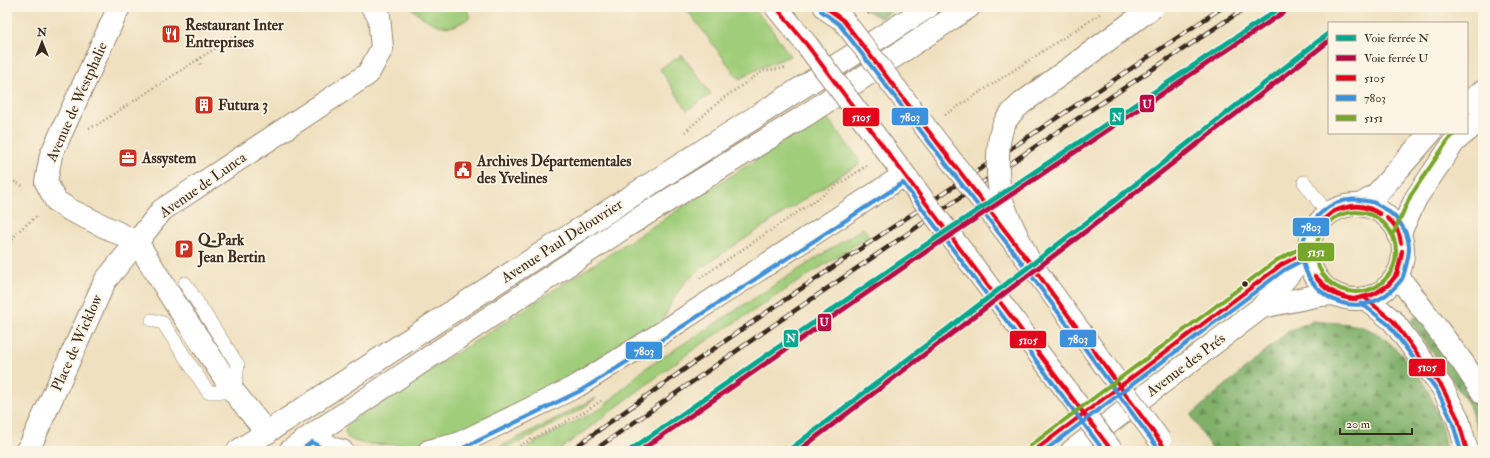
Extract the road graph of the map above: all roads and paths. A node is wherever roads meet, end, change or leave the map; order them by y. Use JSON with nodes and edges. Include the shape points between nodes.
{"nodes":[{"id":1,"x":120,"y":7,"type":"edge"},
{"id":2,"x":372,"y":7,"type":"edge"},
{"id":3,"x":776,"y":7,"type":"edge"},
{"id":4,"x":825,"y":7,"type":"edge"},
{"id":5,"x":928,"y":7,"type":"edge"},
{"id":6,"x":969,"y":7,"type":"edge"},
{"id":7,"x":1153,"y":7,"type":"edge"},
{"id":8,"x":844,"y":14,"type":"edge"},
{"id":9,"x":234,"y":36,"type":"dead end"},
{"id":10,"x":198,"y":60,"type":"junction"},
{"id":11,"x":202,"y":66,"type":"dead end"},
{"id":12,"x":745,"y":83,"type":"dead end"},
{"id":13,"x":1483,"y":91,"type":"edge"},
{"id":14,"x":722,"y":99,"type":"dead end"},
{"id":15,"x":1468,"y":102,"type":"edge"},
{"id":16,"x":1483,"y":117,"type":"edge"},
{"id":17,"x":97,"y":125,"type":"dead end"},
{"id":18,"x":1468,"y":130,"type":"edge"},
{"id":19,"x":1429,"y":134,"type":"edge"},
{"id":20,"x":1463,"y":134,"type":"edge"},
{"id":21,"x":904,"y":175,"type":"junction"},
{"id":22,"x":1304,"y":182,"type":"dead end"},
{"id":23,"x":56,"y":201,"type":"junction"},
{"id":24,"x":1360,"y":205,"type":"junction"},
{"id":25,"x":1328,"y":214,"type":"junction"},
{"id":26,"x":1399,"y":234,"type":"junction"},
{"id":27,"x":138,"y":242,"type":"junction"},
{"id":28,"x":7,"y":250,"type":"edge"},
{"id":29,"x":1308,"y":251,"type":"junction"},
{"id":30,"x":1030,"y":263,"type":"junction"},
{"id":31,"x":1397,"y":275,"type":"junction"},
{"id":32,"x":185,"y":284,"type":"dead end"},
{"id":33,"x":1335,"y":294,"type":"junction"},
{"id":34,"x":1365,"y":298,"type":"junction"},
{"id":35,"x":1262,"y":307,"type":"junction"},
{"id":36,"x":152,"y":320,"type":"dead end"},
{"id":37,"x":234,"y":392,"type":"junction"},
{"id":38,"x":1483,"y":393,"type":"edge"},
{"id":39,"x":267,"y":433,"type":"junction"},
{"id":40,"x":317,"y":443,"type":"edge"},
{"id":41,"x":1164,"y":446,"type":"edge"},
{"id":42,"x":26,"y":451,"type":"edge"},
{"id":43,"x":238,"y":451,"type":"edge"},
{"id":44,"x":290,"y":451,"type":"edge"},
{"id":45,"x":342,"y":451,"type":"edge"},
{"id":46,"x":429,"y":451,"type":"edge"},
{"id":47,"x":1034,"y":451,"type":"edge"},
{"id":48,"x":1072,"y":451,"type":"edge"},
{"id":49,"x":1112,"y":451,"type":"edge"},
{"id":50,"x":1467,"y":451,"type":"edge"}],
"edges":[{"from":1,"to":23,"type":"main road","name":"Avenue de Westphalie","via":[[51,155],[46,182]]},
{"from":2,"to":27,"type":"main road","name":"Avenue de Lunca","via":[[378,16],[382,48],[368,74],[162,210]]},
{"from":3,"to":21,"type":"main road","bridge":true},
{"from":4,"to":8,"type":"main road","via":[[829,11]]},
{"from":5,"to":39,"type":"main road","name":"Avenue Paul Delouvrier","via":[[536,257]]},
{"from":6,"to":40,"type":"main road","name":"Avenue Paul Delouvrier","via":[[806,116],[622,229]]},
{"from":7,"to":30,"type":"main road","bridge":true,"via":[[1008,116],[1000,133],[999,182],[1002,202]]},
{"from":8,"to":30,"type":"main road","bridge":true},
{"from":9,"to":10,"type":"path"},
{"from":10,"to":11,"type":"path"},
{"from":10,"to":17,"type":"path"},
{"from":12,"to":14,"type":"path"},
{"from":13,"to":15,"type":"main road"},
{"from":16,"to":18,"type":"main road"},
{"from":19,"to":24,"type":"main road","name":"Avenue des Prés","via":[[1375,196]]},
{"from":20,"to":26,"type":"main road","via":[[1454,142],[1416,198]]},
{"from":21,"to":46,"type":"main road","bridge":true,"via":[[577,386],[458,444]]},
{"from":21,"to":49,"type":"main road","bridge":true},
{"from":22,"to":25,"type":"lane"},
{"from":23,"to":27,"type":"main road"},
{"from":23,"to":28,"type":"path","via":[[16,233]]},
{"from":24,"to":25,"type":"main road","name":"Avenue des Prés","via":[[1338,208]]},
{"from":24,"to":26,"type":"main road","name":"Avenue des Prés","via":[[1384,214]]},
{"from":25,"to":29,"type":"main road","name":"Avenue des Prés","via":[[1314,230]]},
{"from":26,"to":31,"type":"main road","name":"Avenue des Prés","via":[[1402,261]]},
{"from":27,"to":37,"type":"main road"},
{"from":27,"to":42,"type":"main road","name":"Place de Wicklow","via":[[105,282]]},
{"from":29,"to":33,"type":"main road","name":"Avenue des Prés","via":[[1315,276],[1324,287]]},
{"from":29,"to":35,"type":"main road","name":"Avenue des Prés"},
{"from":29,"to":47,"type":"lane","name":"Avenue des Prés","via":[[1281,265]]},
{"from":30,"to":41,"type":"main road","bridge":true},
{"from":31,"to":34,"type":"main road","name":"Avenue des Prés","via":[[1389,286]]},
{"from":31,"to":38,"type":"main road"},
{"from":32,"to":37,"type":"lane","via":[[238,365]]},
{"from":33,"to":34,"type":"main road","name":"Avenue des Prés","via":[[1350,299]]},
{"from":33,"to":35,"type":"main road","name":"Avenue des Prés"},
{"from":34,"to":50,"type":"main road","via":[[1393,321],[1442,386],[1458,419]]},
{"from":35,"to":48,"type":"main road","name":"Avenue des Prés"},
{"from":36,"to":37,"type":"lane","via":[[163,323],[208,392]]},
{"from":37,"to":39,"type":"main road"},
{"from":39,"to":43,"type":"main road","name":"Avenue Paul Delouvrier"},
{"from":40,"to":44,"type":"main road","name":"Avenue Paul Delouvrier"},
{"from":40,"to":45,"type":"main road"}]}
